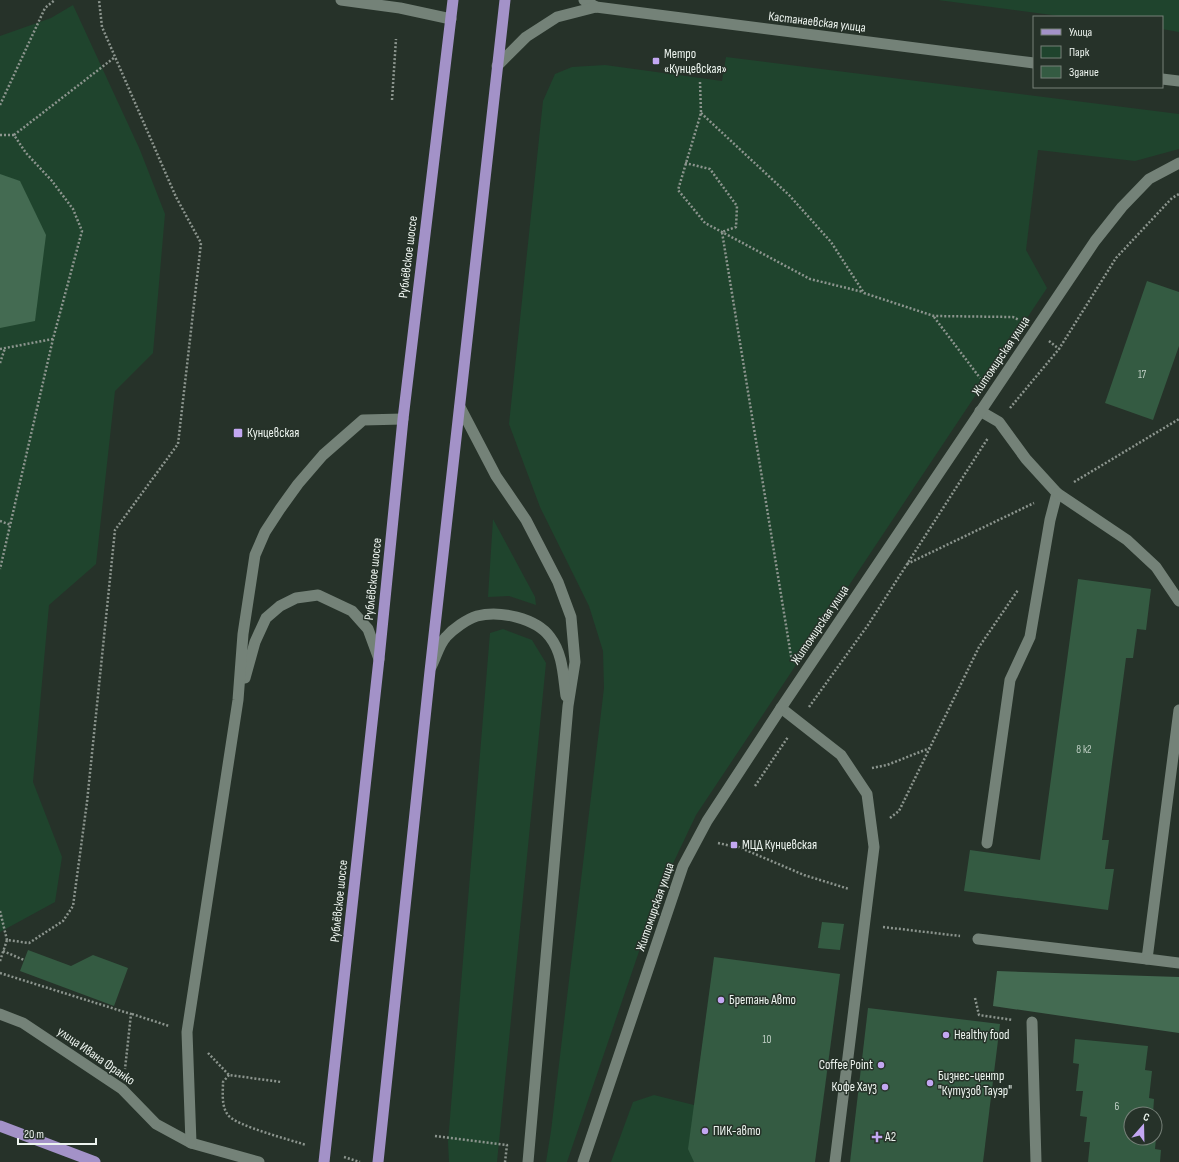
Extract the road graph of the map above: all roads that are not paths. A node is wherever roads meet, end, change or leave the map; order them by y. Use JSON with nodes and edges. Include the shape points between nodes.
{"nodes":[{"id":1,"x":341,"y":0,"type":"edge"},
{"id":2,"x":453,"y":0,"type":"edge"},
{"id":3,"x":504,"y":0,"type":"edge"},
{"id":4,"x":584,"y":0,"type":"edge"},
{"id":5,"x":596,"y":8,"type":"junction"},
{"id":6,"x":451,"y":19,"type":"junction"},
{"id":7,"x":1033,"y":63,"type":"edge"},
{"id":8,"x":497,"y":66,"type":"junction"},
{"id":9,"x":1163,"y":79,"type":"edge"},
{"id":10,"x":1179,"y":81,"type":"edge"},
{"id":11,"x":1179,"y":163,"type":"edge"},
{"id":12,"x":460,"y":407,"type":"junction"},
{"id":13,"x":980,"y":411,"type":"junction"},
{"id":14,"x":403,"y":419,"type":"junction"},
{"id":15,"x":1057,"y":493,"type":"junction"},
{"id":16,"x":1179,"y":601,"type":"edge"},
{"id":17,"x":380,"y":659,"type":"junction"},
{"id":18,"x":430,"y":671,"type":"junction"},
{"id":19,"x":238,"y":700,"type":"junction"},
{"id":20,"x":568,"y":706,"type":"junction"},
{"id":21,"x":781,"y":708,"type":"junction"},
{"id":22,"x":1179,"y":710,"type":"edge"},
{"id":23,"x":987,"y":843,"type":"dead end"},
{"id":24,"x":978,"y":939,"type":"road end"},
{"id":25,"x":1147,"y":959,"type":"junction"},
{"id":26,"x":1179,"y":963,"type":"edge"},
{"id":27,"x":0,"y":1014,"type":"edge"},
{"id":28,"x":1032,"y":1022,"type":"road end"},
{"id":29,"x":0,"y":1126,"type":"edge"},
{"id":30,"x":191,"y":1143,"type":"junction"},
{"id":31,"x":95,"y":1162,"type":"edge"},
{"id":32,"x":258,"y":1162,"type":"edge"},
{"id":33,"x":324,"y":1162,"type":"edge"},
{"id":34,"x":378,"y":1162,"type":"edge"},
{"id":35,"x":528,"y":1162,"type":"edge"},
{"id":36,"x":584,"y":1162,"type":"edge"},
{"id":37,"x":835,"y":1162,"type":"edge"},
{"id":38,"x":1036,"y":1162,"type":"edge"}],
"edges":[{"from":1,"to":6,"type":"street","via":[[400,8]]},
{"from":2,"to":6,"type":"main road","name":"Рублёвское шоссе"},
{"from":3,"to":8,"type":"main road"},
{"from":4,"to":5,"type":"street","name":"Кастанаевская улица"},
{"from":5,"to":7,"type":"street","name":"Кастанаевская улица"},
{"from":5,"to":8,"type":"street","name":"Кастанаевская улица","via":[[557,18],[526,37]]},
{"from":6,"to":14,"type":"main road","name":"Рублёвское шоссе"},
{"from":8,"to":12,"type":"main road"},
{"from":9,"to":10,"type":"street"},
{"from":11,"to":13,"type":"street","name":"Житомирская улица","via":[[1149,180],[1122,207],[1095,241]]},
{"from":12,"to":18,"type":"main road"},
{"from":12,"to":20,"type":"street","via":[[496,476],[526,520],[564,596],[571,617],[575,662]]},
{"from":13,"to":15,"type":"street","via":[[999,422],[1026,459]]},
{"from":13,"to":21,"type":"street","name":"Житомирская улица"},
{"from":14,"to":17,"type":"main road","name":"Рублёвское шоссе"},
{"from":14,"to":19,"type":"street","via":[[363,420],[313,466],[265,532],[255,555],[250,586]]},
{"from":15,"to":16,"type":"street","via":[[1127,540],[1156,567]]},
{"from":15,"to":23,"type":"street","via":[[1040,572],[1030,637],[1010,680]]},
{"from":17,"to":19,"type":"street","via":[[368,629],[352,611],[318,595],[296,598],[280,606],[266,618],[255,642]]},
{"from":17,"to":33,"type":"main road","name":"Рублёвское шоссе"},
{"from":18,"to":20,"type":"street","via":[[446,637],[465,622],[477,616],[511,615],[530,622],[550,636],[560,654]]},
{"from":18,"to":34,"type":"main road"},
{"from":19,"to":30,"type":"street","via":[[187,1032]]},
{"from":20,"to":35,"type":"street"},
{"from":21,"to":36,"type":"street","name":"Житомирская улица","via":[[707,821],[683,866]]},
{"from":21,"to":37,"type":"street","via":[[841,755],[867,794],[874,847]]},
{"from":22,"to":25,"type":"street"},
{"from":24,"to":25,"type":"street"},
{"from":25,"to":26,"type":"street"},
{"from":27,"to":30,"type":"street","name":"улица Ивана Франко","via":[[23,1023],[122,1089],[156,1124]]},
{"from":28,"to":38,"type":"street"},
{"from":29,"to":31,"type":"main road"},
{"from":30,"to":32,"type":"street","name":"улица Ивана Франко"}]}
